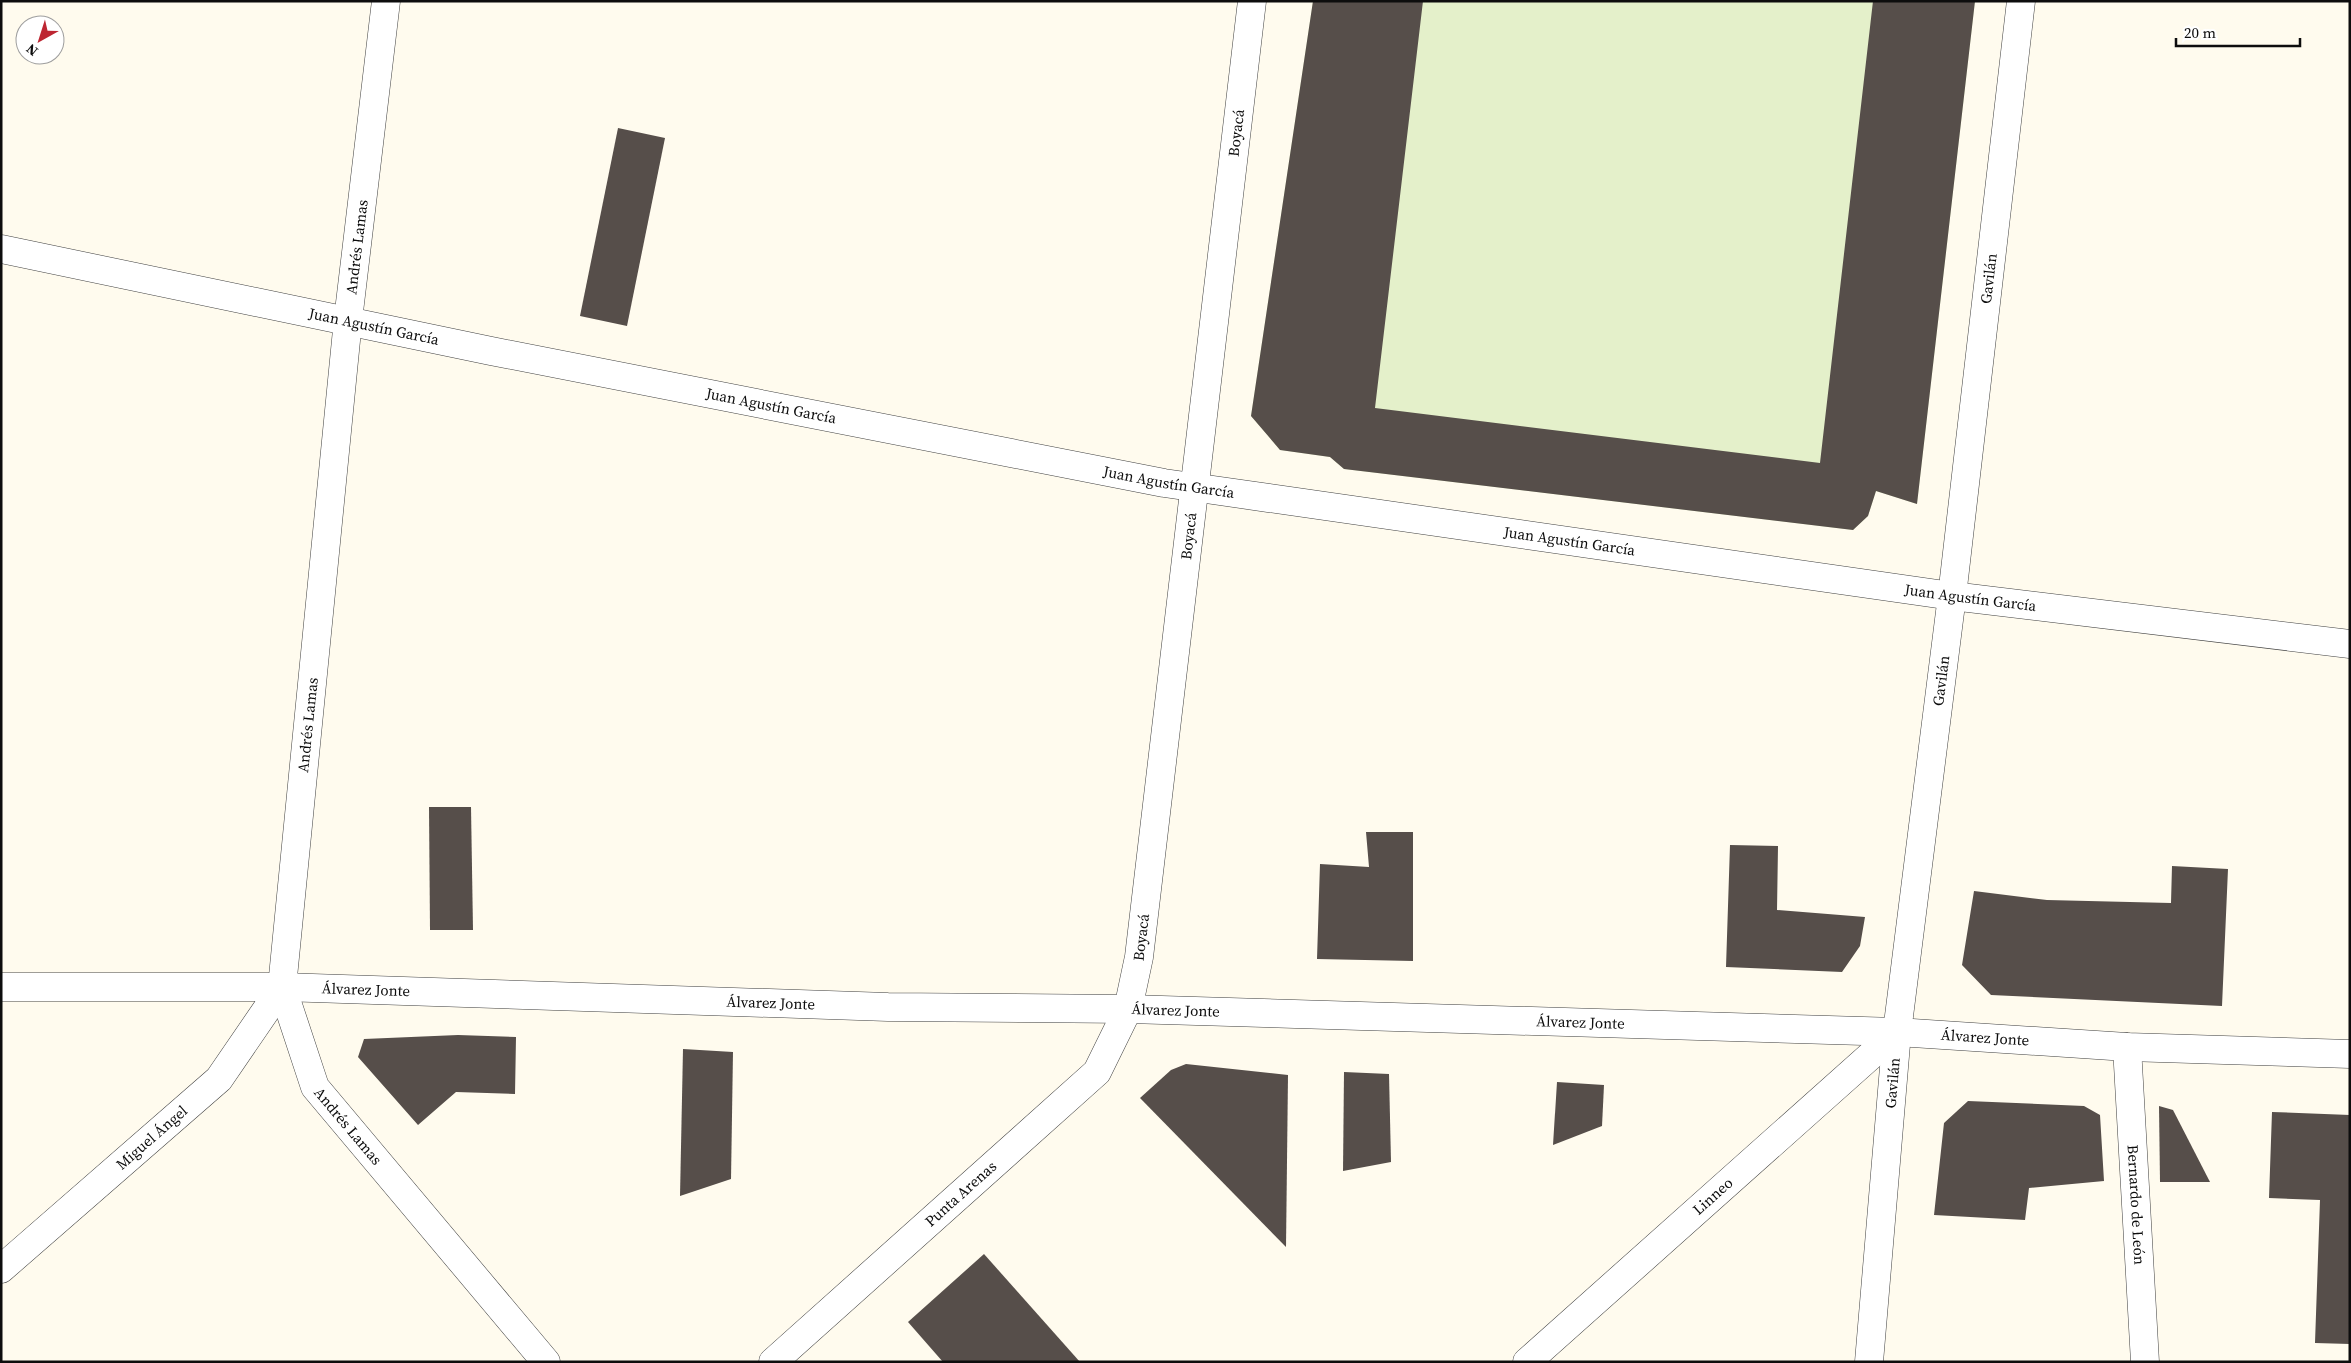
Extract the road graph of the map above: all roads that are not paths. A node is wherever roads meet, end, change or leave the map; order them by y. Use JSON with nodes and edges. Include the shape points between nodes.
{"nodes":[{"id":1,"x":386,"y":1,"type":"edge"},
{"id":2,"x":1252,"y":1,"type":"edge"},
{"id":3,"x":2021,"y":1,"type":"edge"},
{"id":4,"x":1,"y":249,"type":"edge"},
{"id":5,"x":348,"y":320,"type":"junction"},
{"id":6,"x":1194,"y":488,"type":"junction"},
{"id":7,"x":1952,"y":596,"type":"junction"},
{"id":8,"x":2350,"y":644,"type":"edge"},
{"id":9,"x":1,"y":987,"type":"edge"},
{"id":10,"x":282,"y":987,"type":"junction"},
{"id":11,"x":1128,"y":1009,"type":"junction"},
{"id":12,"x":1897,"y":1032,"type":"junction"},
{"id":13,"x":2126,"y":1047,"type":"junction"},
{"id":14,"x":2350,"y":1054,"type":"edge"},
{"id":15,"x":1,"y":1270,"type":"edge"},
{"id":16,"x":546,"y":1362,"type":"edge"},
{"id":17,"x":773,"y":1362,"type":"edge"},
{"id":18,"x":1527,"y":1362,"type":"edge"},
{"id":19,"x":1869,"y":1362,"type":"edge"},
{"id":20,"x":2145,"y":1362,"type":"edge"}],
"edges":[{"from":1,"to":5,"type":"street","name":"Andrés Lamas"},
{"from":2,"to":6,"type":"street","name":"Boyacá"},
{"from":3,"to":7,"type":"street","name":"Gavilán"},
{"from":4,"to":5,"type":"street","name":"Juan Agustín García"},
{"from":5,"to":6,"type":"street","name":"Juan Agustín García","via":[[500,353]]},
{"from":5,"to":10,"type":"street","name":"Andrés Lamas"},
{"from":6,"to":7,"type":"street","name":"Juan Agustín García"},
{"from":6,"to":11,"type":"street","name":"Boyacá","via":[[1139,957]]},
{"from":7,"to":8,"type":"street","name":"Juan Agustín García"},
{"from":7,"to":12,"type":"street","name":"Gavilán"},
{"from":9,"to":10,"type":"street","name":"Álvarez Jonte"},
{"from":10,"to":11,"type":"street","name":"Álvarez Jonte","via":[[888,1007]]},
{"from":10,"to":15,"type":"street","name":"Miguel Ángel","via":[[219,1079]]},
{"from":10,"to":16,"type":"street","name":"Andrés Lamas","via":[[315,1087]]},
{"from":11,"to":12,"type":"street","name":"Álvarez Jonte"},
{"from":11,"to":17,"type":"street","name":"Punta Arenas","via":[[1097,1072]]},
{"from":12,"to":13,"type":"street","name":"Álvarez Jonte"},
{"from":12,"to":18,"type":"street","name":"Linneo"},
{"from":12,"to":19,"type":"street","name":"Gavilán"},
{"from":13,"to":14,"type":"street","name":"Álvarez Jonte"},
{"from":13,"to":20,"type":"street","name":"Bernardo de León"}]}
